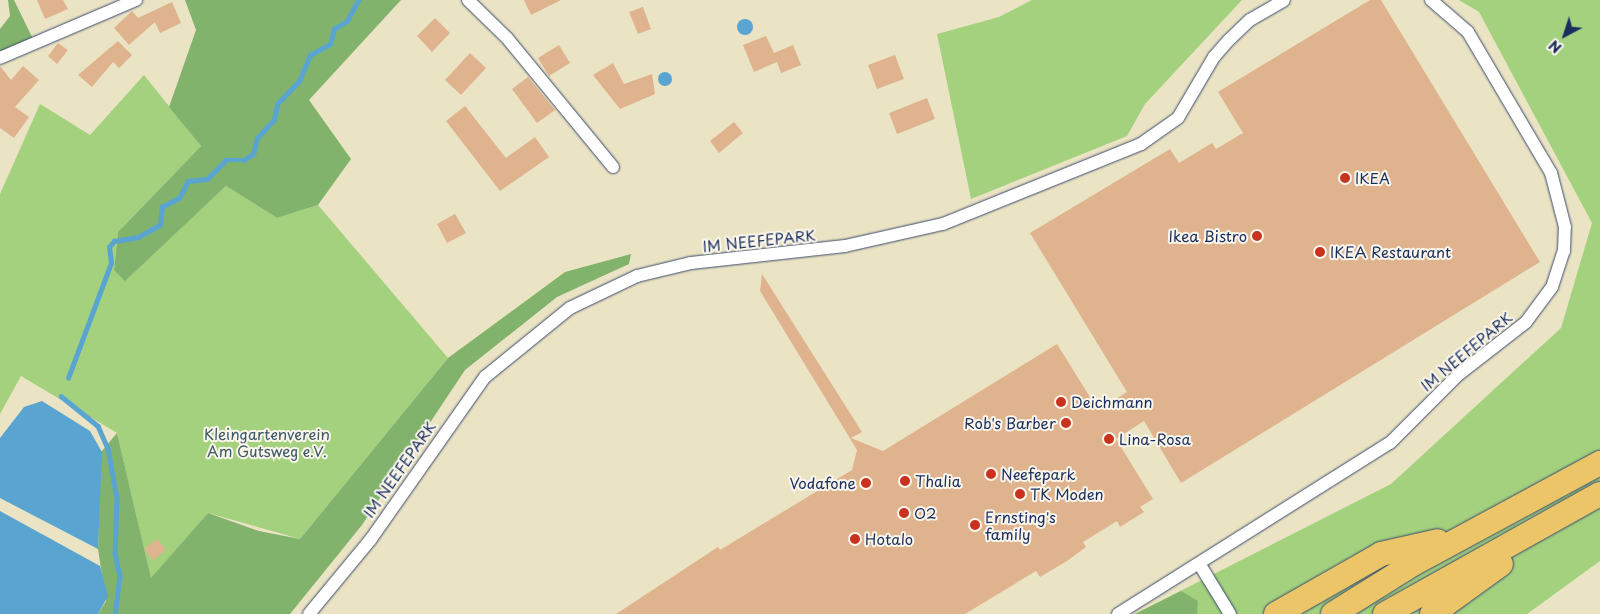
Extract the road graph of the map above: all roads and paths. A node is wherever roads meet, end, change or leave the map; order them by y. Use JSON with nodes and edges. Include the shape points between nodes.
{"nodes":[{"id":1,"x":136,"y":0,"type":"edge"},
{"id":2,"x":468,"y":0,"type":"edge"},
{"id":3,"x":1284,"y":0,"type":"edge"},
{"id":4,"x":1431,"y":0,"type":"edge"},
{"id":5,"x":0,"y":58,"type":"edge"},
{"id":6,"x":613,"y":167,"type":"dead end"},
{"id":7,"x":1600,"y":463,"type":"edge"},
{"id":8,"x":1600,"y":494,"type":"edge"},
{"id":9,"x":1600,"y":501,"type":"edge"},
{"id":10,"x":1469,"y":533,"type":"junction"},
{"id":11,"x":1200,"y":564,"type":"junction"},
{"id":12,"x":309,"y":614,"type":"edge"},
{"id":13,"x":1118,"y":614,"type":"edge"},
{"id":14,"x":1230,"y":614,"type":"edge"},
{"id":15,"x":1276,"y":614,"type":"edge"},
{"id":16,"x":1332,"y":614,"type":"edge"},
{"id":17,"x":1385,"y":614,"type":"edge"},
{"id":18,"x":1432,"y":614,"type":"edge"}],
"edges":[{"from":1,"to":5,"type":"street"},
{"from":2,"to":6,"type":"street","via":[[507,38]]},
{"from":3,"to":12,"type":"street","name":"IM NEEFEPARK","via":[[1250,20],[1229,40],[1214,57],[1178,118],[1141,144],[943,224],[845,246],[691,263],[637,276],[570,308],[485,377],[371,539]]},
{"from":4,"to":11,"type":"street","name":"IM NEEFEPARK","via":[[1468,32],[1551,172],[1565,227],[1564,252],[1552,287],[1526,322],[1458,375],[1390,443]]},
{"from":7,"to":10,"type":"highway"},
{"from":8,"to":17,"type":"highway"},
{"from":9,"to":18,"type":"highway","via":[[1587,515],[1479,576]]},
{"from":10,"to":15,"type":"highway","via":[[1381,554]]},
{"from":10,"to":16,"type":"highway"},
{"from":11,"to":13,"type":"street","name":"IM NEEFEPARK"},
{"from":11,"to":14,"type":"street"}]}
